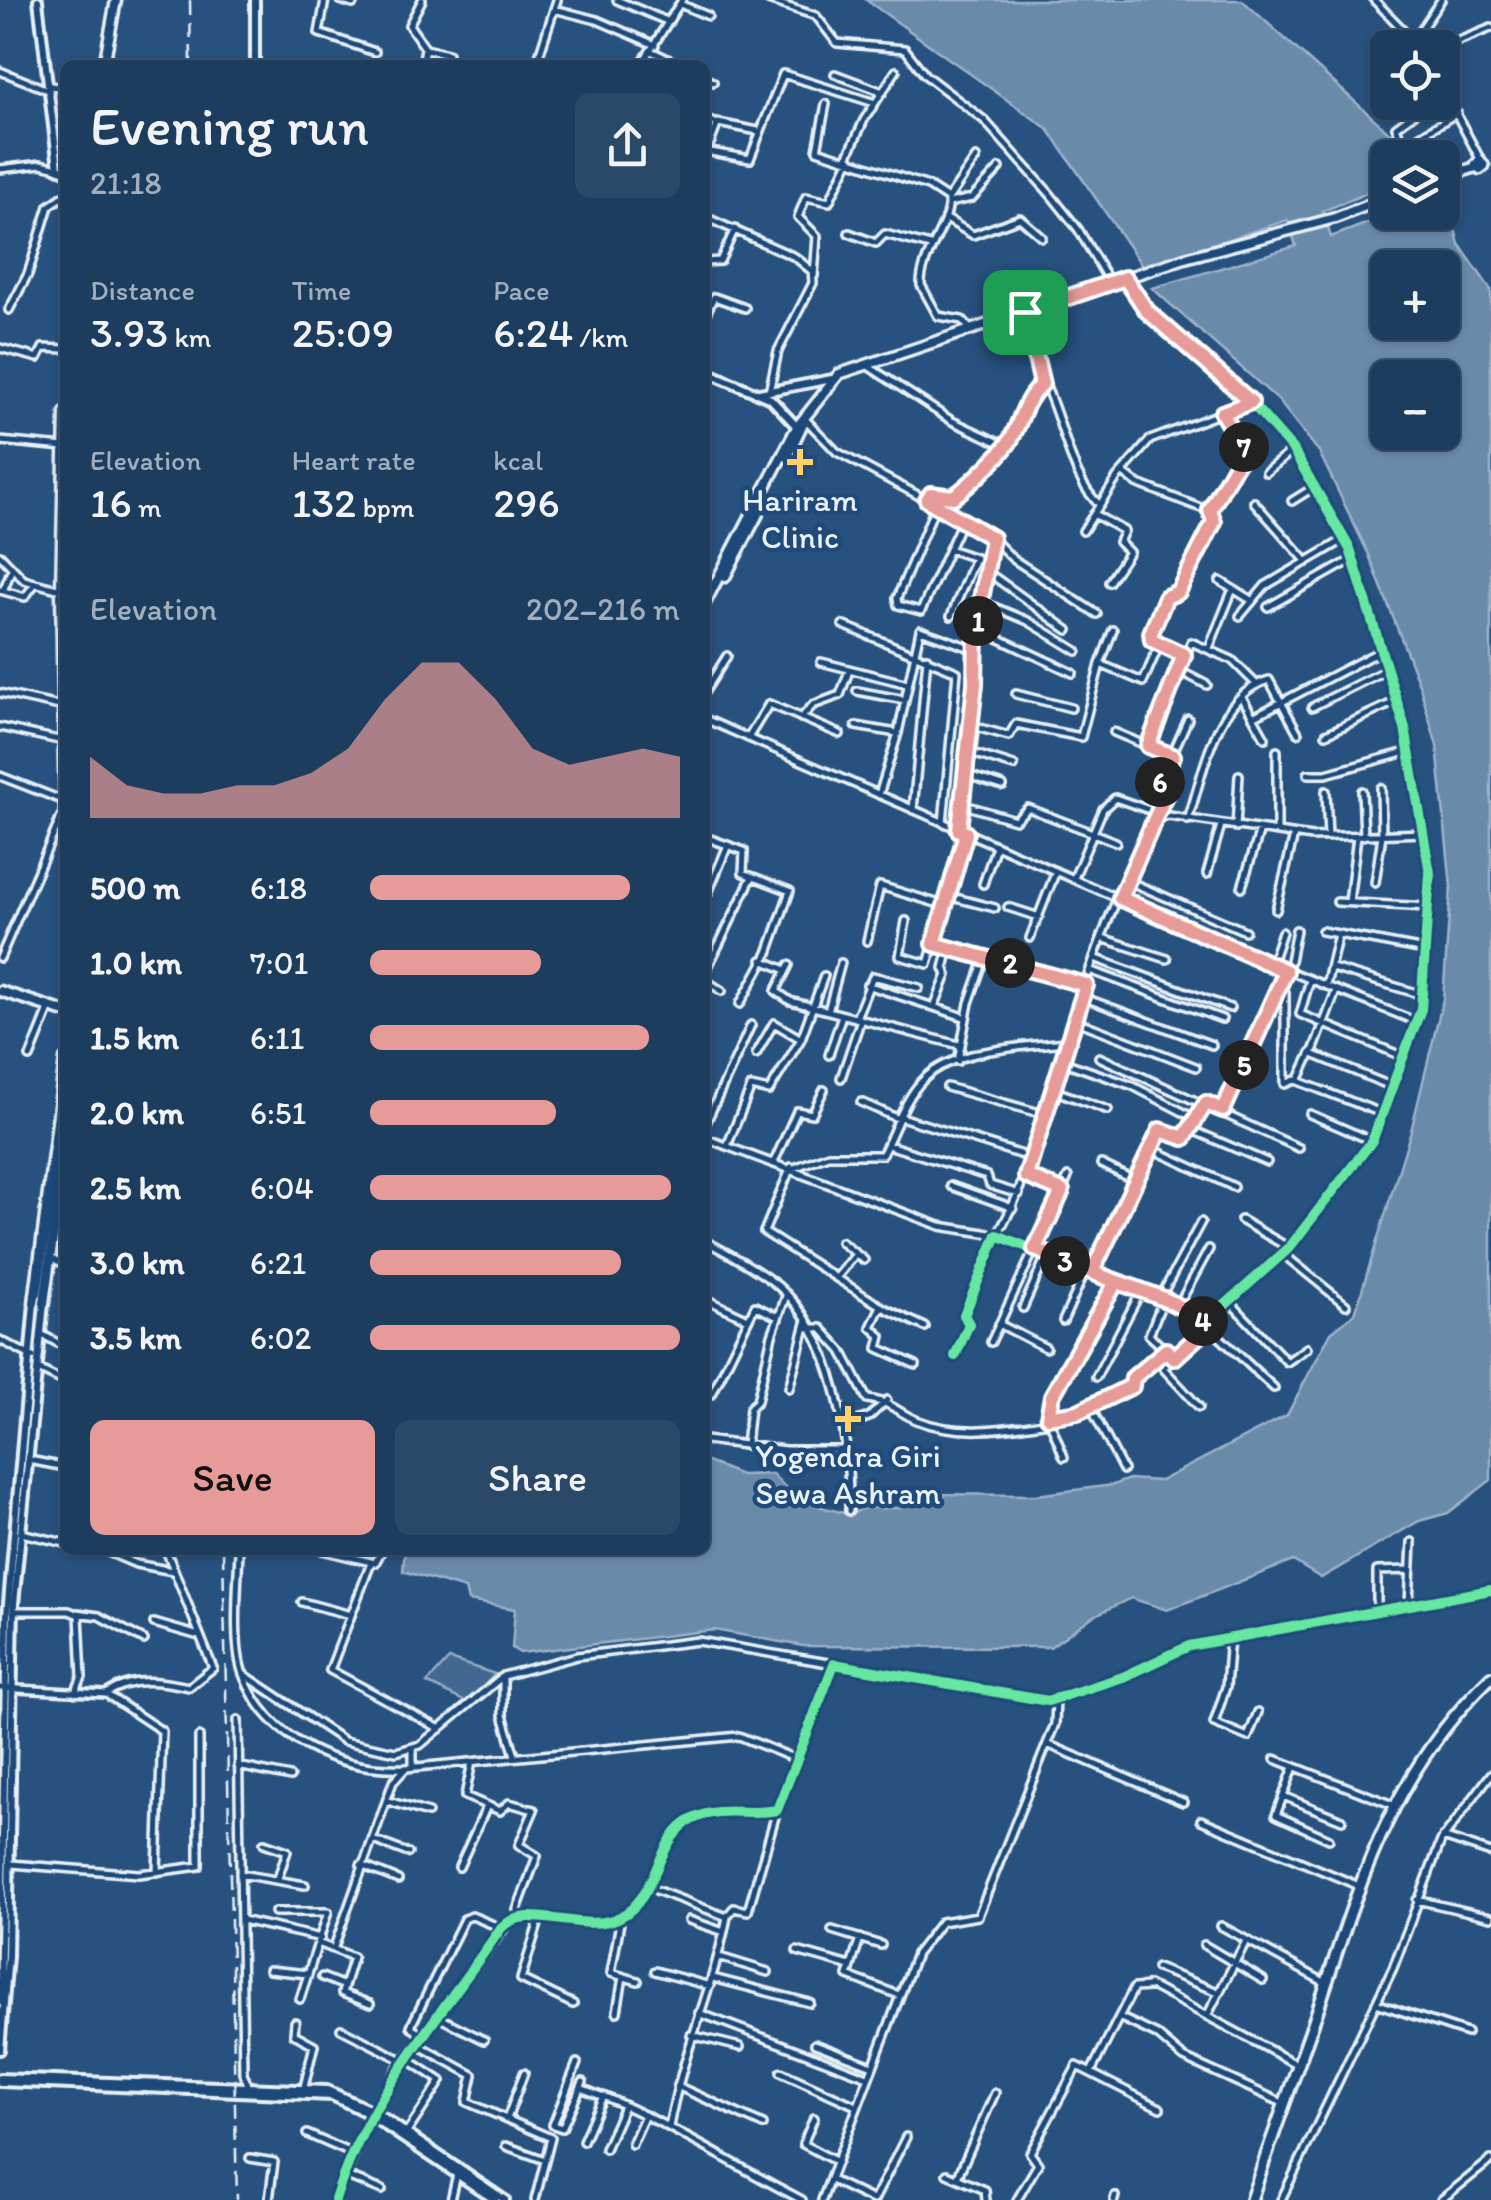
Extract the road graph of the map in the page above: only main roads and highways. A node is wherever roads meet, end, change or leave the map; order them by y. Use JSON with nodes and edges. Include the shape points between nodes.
{"nodes":[{"id":1,"x":38,"y":0,"type":"edge"},
{"id":2,"x":116,"y":0,"type":"edge"},
{"id":3,"x":255,"y":0,"type":"edge"},
{"id":4,"x":105,"y":60,"type":"edge"},
{"id":5,"x":255,"y":60,"type":"edge"},
{"id":6,"x":60,"y":163,"type":"edge"},
{"id":7,"x":1460,"y":171,"type":"edge"},
{"id":8,"x":1491,"y":176,"type":"edge"},
{"id":9,"x":1370,"y":204,"type":"edge"},
{"id":10,"x":710,"y":374,"type":"edge"},
{"id":11,"x":832,"y":379,"type":"junction"},
{"id":12,"x":758,"y":393,"type":"junction"},
{"id":13,"x":802,"y":424,"type":"junction"},
{"id":14,"x":710,"y":594,"type":"edge"},
{"id":15,"x":710,"y":604,"type":"edge"},
{"id":16,"x":0,"y":991,"type":"edge"},
{"id":17,"x":60,"y":1010,"type":"edge"},
{"id":18,"x":60,"y":1107,"type":"edge"},
{"id":19,"x":60,"y":1136,"type":"edge"},
{"id":20,"x":60,"y":1187,"type":"edge"},
{"id":21,"x":39,"y":1303,"type":"junction"},
{"id":22,"x":4,"y":1588,"type":"edge"},
{"id":23,"x":1491,"y":1590,"type":"edge"},
{"id":24,"x":7,"y":1610,"type":"edge"},
{"id":25,"x":1491,"y":1677,"type":"edge"},
{"id":26,"x":6,"y":1688,"type":"edge"},
{"id":27,"x":5,"y":1768,"type":"edge"},
{"id":28,"x":5,"y":1842,"type":"edge"},
{"id":29,"x":0,"y":2002,"type":"edge"},
{"id":30,"x":0,"y":2050,"type":"edge"},
{"id":31,"x":0,"y":2080,"type":"edge"},
{"id":32,"x":373,"y":2114,"type":"junction"},
{"id":33,"x":495,"y":2200,"type":"edge"},
{"id":34,"x":505,"y":2200,"type":"edge"},
{"id":35,"x":1249,"y":2200,"type":"edge"}],
"edges":[{"from":1,"to":6,"type":"main road"},
{"from":2,"to":4,"type":"main road"},
{"from":3,"to":5,"type":"main road"},
{"from":7,"to":8,"type":"main road","via":[[1480,164]]},
{"from":9,"to":11,"type":"main road","via":[[1125,278]]},
{"from":10,"to":12,"type":"main road"},
{"from":11,"to":12,"type":"main road"},
{"from":11,"to":13,"type":"main road"},
{"from":12,"to":13,"type":"main road"},
{"from":13,"to":14,"type":"main road"},
{"from":13,"to":15,"type":"main road"},
{"from":16,"to":17,"type":"main road"},
{"from":18,"to":21,"type":"main road"},
{"from":19,"to":21,"type":"main road"},
{"from":20,"to":21,"type":"main road"},
{"from":21,"to":22,"type":"main road"},
{"from":21,"to":24,"type":"main road","via":[[29,1460]]},
{"from":22,"to":24,"type":"main road"},
{"from":23,"to":32,"type":"main road","via":[[1230,1636],[1170,1652],[1056,1700],[834,1664],[777,1810],[715,1811],[689,1820],[621,1917],[594,1924],[519,1916],[501,1928],[404,2060]]},
{"from":24,"to":26,"type":"main road"},
{"from":25,"to":35,"type":"highway","via":[[1434,1738],[1393,1805]]},
{"from":26,"to":27,"type":"main road"},
{"from":27,"to":28,"type":"main road"},
{"from":28,"to":29,"type":"main road"},
{"from":28,"to":30,"type":"main road","via":[[11,1864]]},
{"from":31,"to":32,"type":"main road","via":[[302,2092],[332,2096]]},
{"from":31,"to":32,"type":"main road","via":[[304,2087],[336,2092]]},
{"from":32,"to":33,"type":"main road"},
{"from":32,"to":34,"type":"main road"}]}
